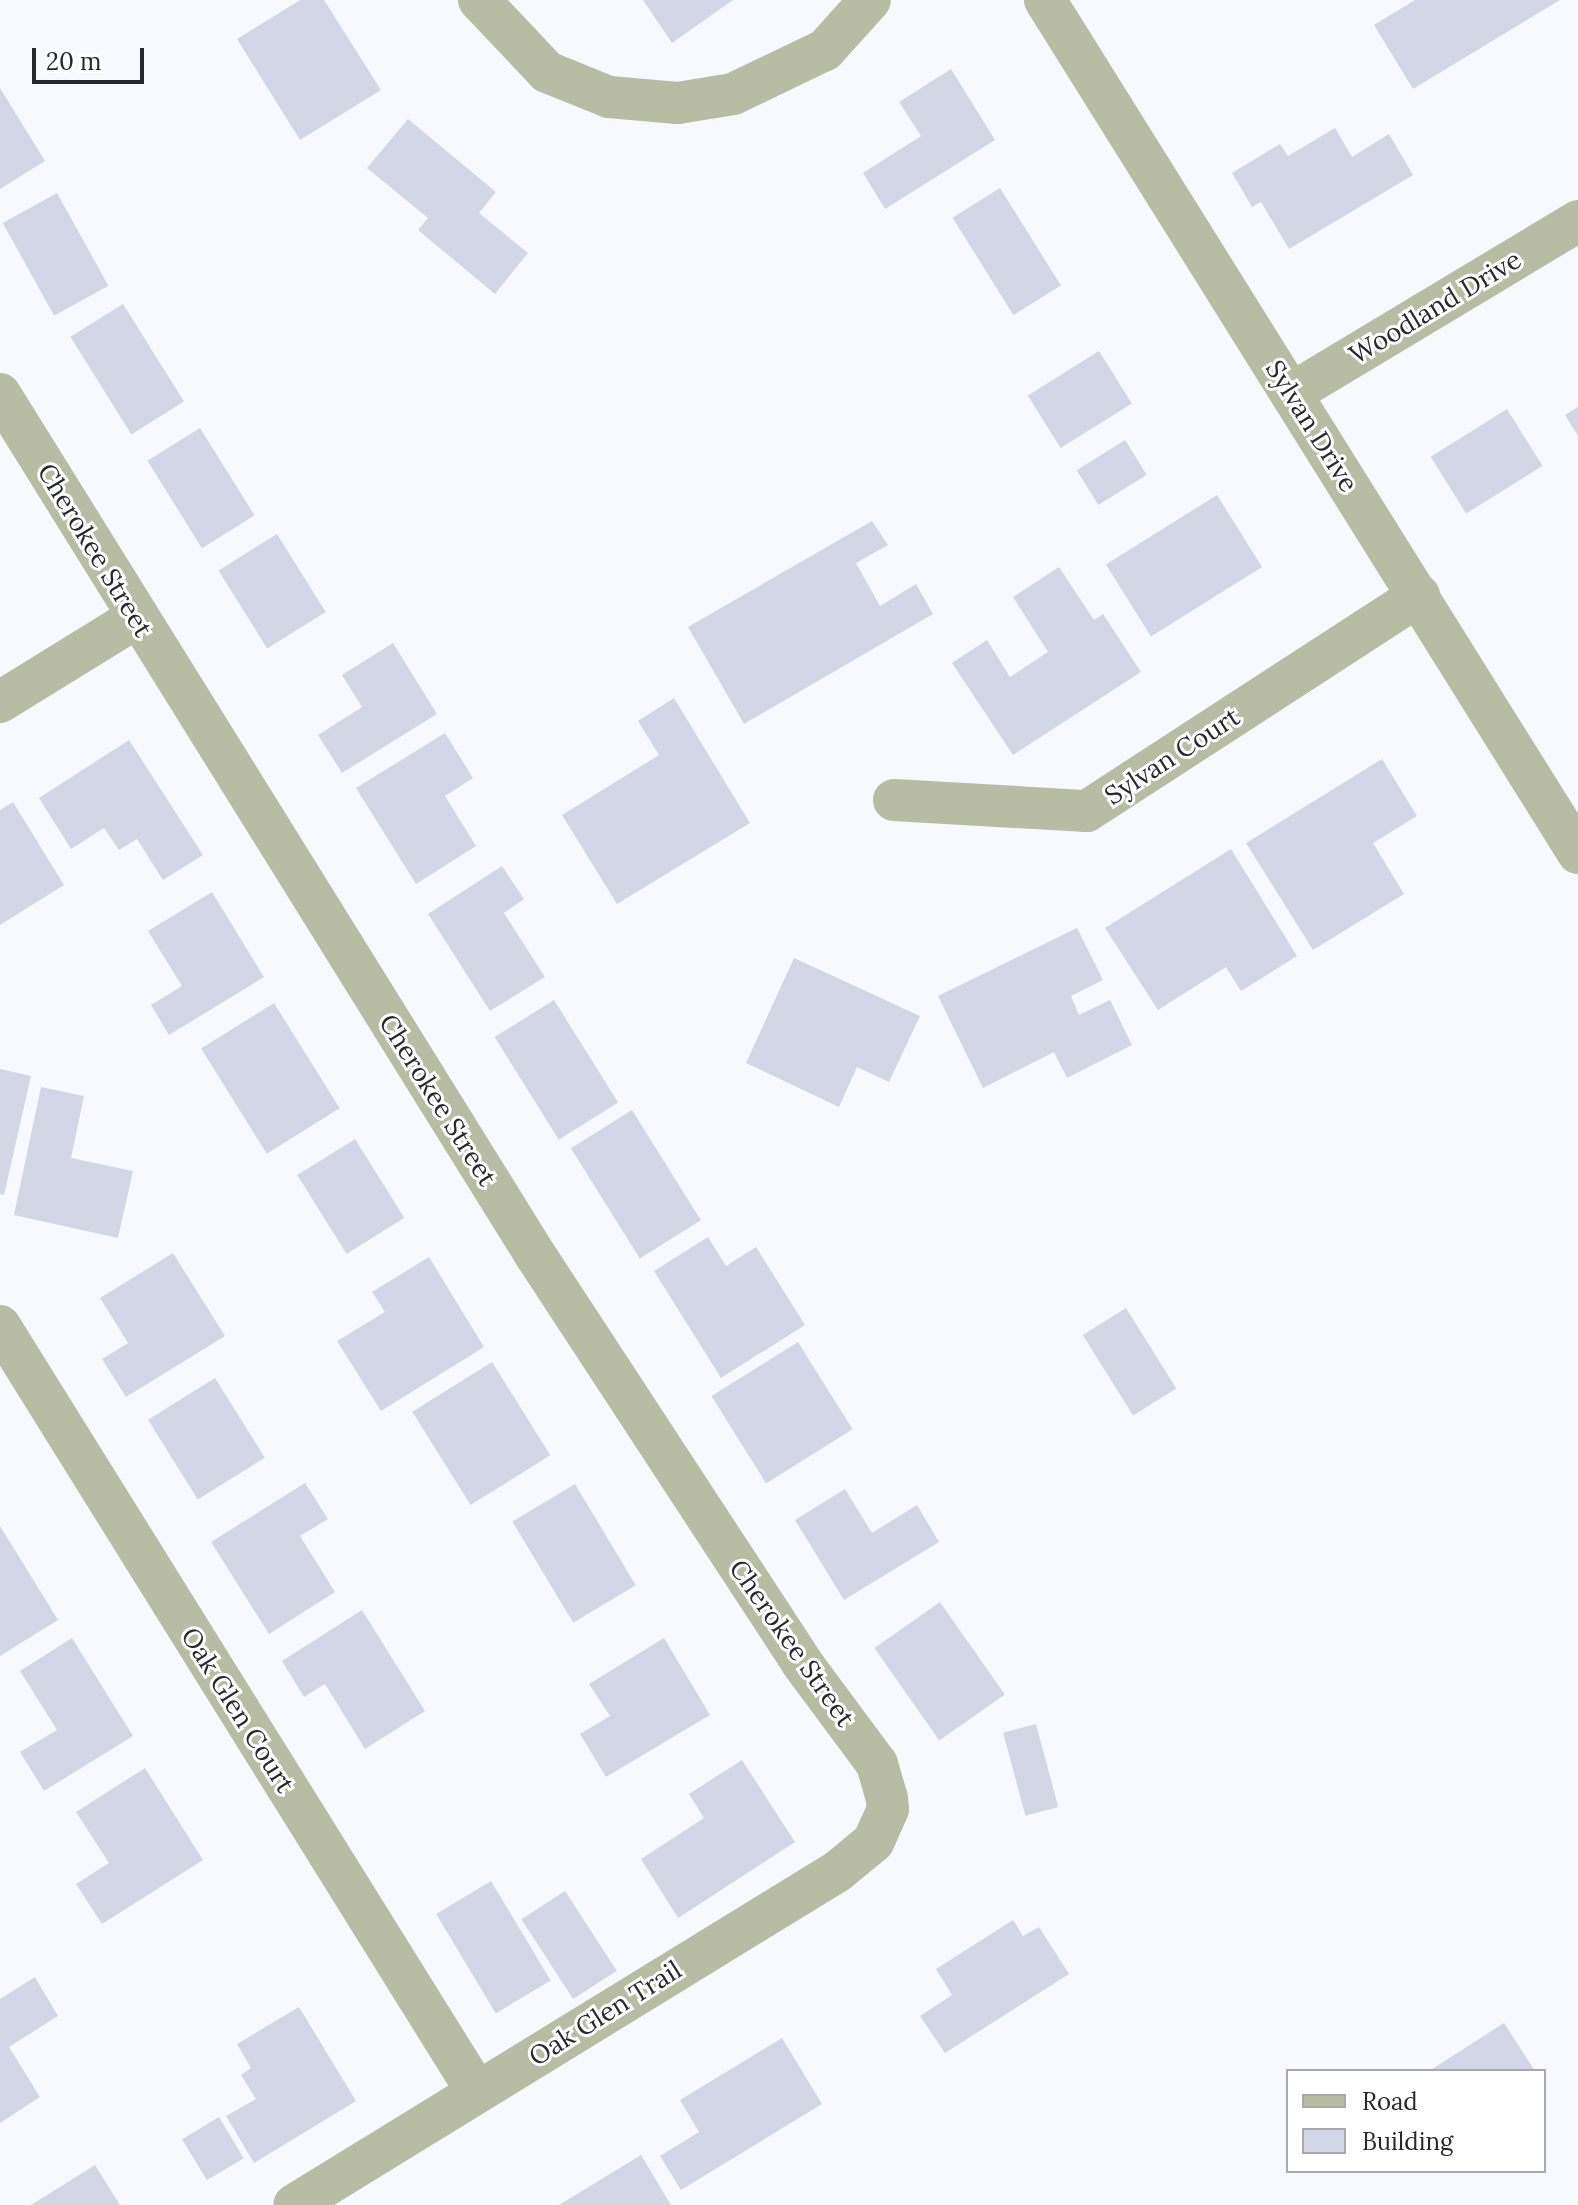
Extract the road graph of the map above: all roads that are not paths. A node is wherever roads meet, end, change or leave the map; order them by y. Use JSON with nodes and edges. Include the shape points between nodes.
{"nodes":[{"id":1,"x":479,"y":0,"type":"edge"},
{"id":2,"x":870,"y":0,"type":"edge"},
{"id":3,"x":1045,"y":0,"type":"edge"},
{"id":4,"x":1578,"y":221,"type":"edge"},
{"id":5,"x":1292,"y":393,"type":"junction"},
{"id":6,"x":0,"y":394,"type":"edge"},
{"id":7,"x":1419,"y":595,"type":"junction"},
{"id":8,"x":136,"y":618,"type":"junction"},
{"id":9,"x":0,"y":702,"type":"edge"},
{"id":10,"x":894,"y":800,"type":"dead end"},
{"id":11,"x":1578,"y":853,"type":"edge"},
{"id":12,"x":0,"y":1326,"type":"edge"},
{"id":13,"x":887,"y":1798,"type":"joint"},
{"id":14,"x":477,"y":2092,"type":"junction"},
{"id":15,"x":294,"y":2205,"type":"edge"}],
"edges":[{"from":1,"to":2,"type":"street","via":[[547,72],[609,97],[678,103],[733,94],[825,50]]},
{"from":3,"to":5,"type":"street","name":"Sylvan Drive"},
{"from":4,"to":5,"type":"street","name":"Woodland Drive"},
{"from":5,"to":7,"type":"street","name":"Sylvan Drive"},
{"from":6,"to":8,"type":"street","name":"Cherokee Street"},
{"from":7,"to":10,"type":"street","name":"Sylvan Court","via":[[1087,811]]},
{"from":7,"to":11,"type":"street","name":"Sylvan Drive"},
{"from":8,"to":9,"type":"street"},
{"from":8,"to":13,"type":"street","name":"Cherokee Street","via":[[536,1256],[802,1663],[877,1764]]},
{"from":12,"to":14,"type":"street","name":"Oak Glen Court"},
{"from":13,"to":14,"type":"street","name":"Oak Glen Trail","via":[[888,1809],[873,1842],[838,1871]]},
{"from":14,"to":15,"type":"street","name":"Oak Glen Trail"}]}
